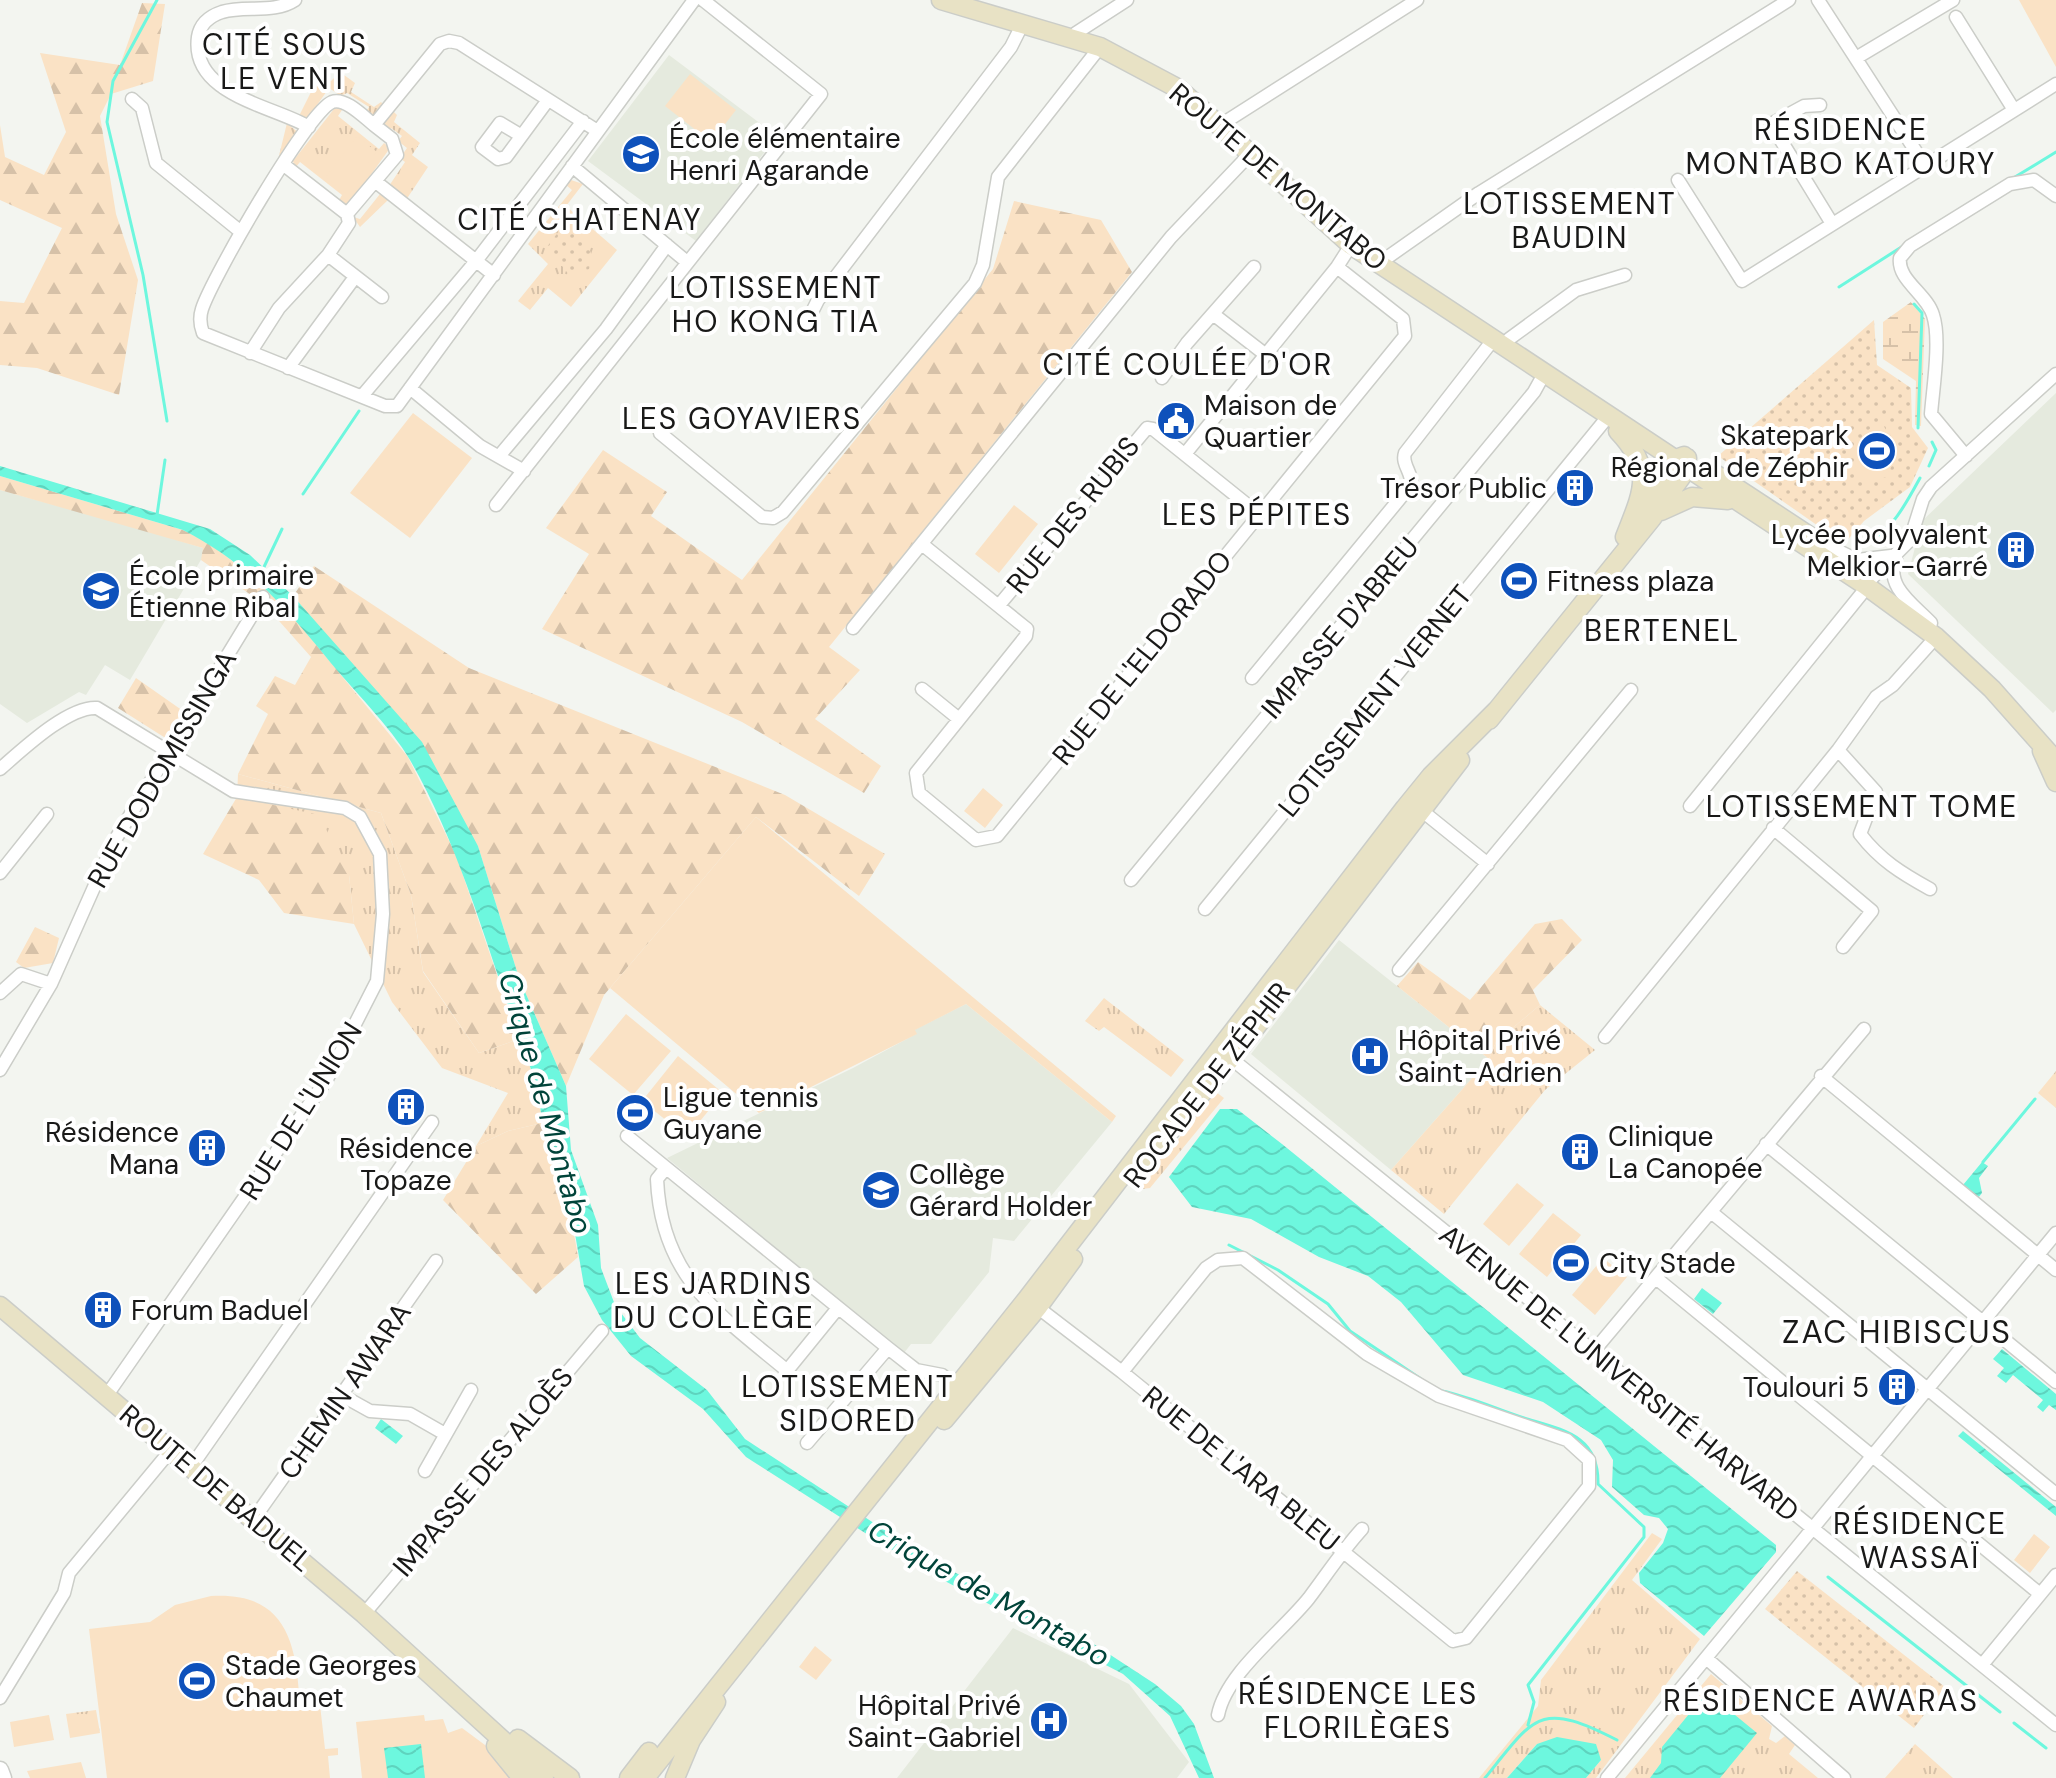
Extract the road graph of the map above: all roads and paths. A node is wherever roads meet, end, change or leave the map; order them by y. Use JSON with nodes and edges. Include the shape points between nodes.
{"nodes":[{"id":1,"x":295,"y":0,"type":"edge"},
{"id":2,"x":694,"y":0,"type":"edge"},
{"id":3,"x":703,"y":0,"type":"edge"},
{"id":4,"x":941,"y":0,"type":"edge"},
{"id":5,"x":1127,"y":0,"type":"edge"},
{"id":6,"x":1417,"y":0,"type":"edge"},
{"id":7,"x":1789,"y":0,"type":"edge"},
{"id":8,"x":1818,"y":0,"type":"edge"},
{"id":9,"x":1953,"y":0,"type":"edge"},
{"id":10,"x":990,"y":7,"type":"edge"},
{"id":11,"x":1956,"y":17,"type":"dead end"},
{"id":12,"x":1022,"y":25,"type":"junction"},
{"id":13,"x":1073,"y":39,"type":"junction"},
{"id":14,"x":1100,"y":47,"type":"junction"},
{"id":15,"x":1856,"y":58,"type":"junction"},
{"id":16,"x":2056,"y":84,"type":"edge"},
{"id":17,"x":132,"y":99,"type":"dead end"},
{"id":18,"x":548,"y":100,"type":"junction"},
{"id":19,"x":1820,"y":105,"type":"dead end"},
{"id":20,"x":2014,"y":110,"type":"junction"},
{"id":21,"x":583,"y":121,"type":"junction"},
{"id":22,"x":1222,"y":124,"type":"junction"},
{"id":23,"x":374,"y":125,"type":"junction"},
{"id":24,"x":309,"y":127,"type":"junction"},
{"id":25,"x":596,"y":130,"type":"junction"},
{"id":26,"x":520,"y":135,"type":"dead end"},
{"id":27,"x":1252,"y":152,"type":"junction"},
{"id":28,"x":284,"y":165,"type":"junction"},
{"id":29,"x":572,"y":166,"type":"junction"},
{"id":30,"x":1926,"y":167,"type":"junction"},
{"id":31,"x":1678,"y":180,"type":"dead end"},
{"id":32,"x":376,"y":182,"type":"junction"},
{"id":33,"x":2056,"y":196,"type":"edge"},
{"id":34,"x":347,"y":214,"type":"junction"},
{"id":35,"x":1831,"y":222,"type":"junction"},
{"id":36,"x":241,"y":232,"type":"junction"},
{"id":37,"x":667,"y":245,"type":"junction"},
{"id":38,"x":1351,"y":245,"type":"junction"},
{"id":39,"x":328,"y":255,"type":"junction"},
{"id":40,"x":476,"y":261,"type":"junction"},
{"id":41,"x":687,"y":262,"type":"junction"},
{"id":42,"x":1378,"y":264,"type":"junction"},
{"id":43,"x":1254,"y":267,"type":"dead end"},
{"id":44,"x":1337,"y":267,"type":"junction"},
{"id":45,"x":494,"y":275,"type":"junction"},
{"id":46,"x":1625,"y":275,"type":"dead end"},
{"id":47,"x":355,"y":277,"type":"junction"},
{"id":48,"x":382,"y":297,"type":"dead end"},
{"id":49,"x":1213,"y":314,"type":"junction"},
{"id":50,"x":808,"y":320,"type":"dead end"},
{"id":51,"x":1501,"y":340,"type":"junction"},
{"id":52,"x":250,"y":353,"type":"junction"},
{"id":53,"x":1266,"y":355,"type":"junction"},
{"id":54,"x":288,"y":368,"type":"junction"},
{"id":55,"x":1544,"y":374,"type":"junction"},
{"id":56,"x":2056,"y":374,"type":"edge"},
{"id":57,"x":1162,"y":378,"type":"dead end"},
{"id":58,"x":410,"y":388,"type":"junction"},
{"id":59,"x":362,"y":396,"type":"junction"},
{"id":60,"x":1590,"y":404,"type":"junction"},
{"id":61,"x":1606,"y":419,"type":"junction"},
{"id":62,"x":660,"y":433,"type":"dead end"},
{"id":63,"x":1185,"y":454,"type":"junction"},
{"id":64,"x":500,"y":455,"type":"junction"},
{"id":65,"x":1966,"y":456,"type":"junction"},
{"id":66,"x":1682,"y":461,"type":"junction"},
{"id":67,"x":524,"y":471,"type":"junction"},
{"id":68,"x":1734,"y":501,"type":"junction"},
{"id":69,"x":496,"y":505,"type":"dead end"},
{"id":70,"x":1260,"y":515,"type":"junction"},
{"id":71,"x":1652,"y":518,"type":"junction"},
{"id":72,"x":1625,"y":537,"type":"junction"},
{"id":73,"x":1816,"y":540,"type":"junction"},
{"id":74,"x":923,"y":545,"type":"junction"},
{"id":75,"x":1898,"y":554,"type":"junction"},
{"id":76,"x":1608,"y":570,"type":"junction"},
{"id":77,"x":1868,"y":583,"type":"junction"},
{"id":78,"x":263,"y":597,"type":"dead end"},
{"id":79,"x":1000,"y":604,"type":"junction"},
{"id":80,"x":853,"y":628,"type":"dead end"},
{"id":81,"x":1934,"y":630,"type":"junction"},
{"id":82,"x":1252,"y":678,"type":"dead end"},
{"id":83,"x":922,"y":689,"type":"dead end"},
{"id":84,"x":1631,"y":690,"type":"dead end"},
{"id":85,"x":1497,"y":710,"type":"junction"},
{"id":86,"x":959,"y":719,"type":"junction"},
{"id":87,"x":1838,"y":750,"type":"junction"},
{"id":88,"x":168,"y":754,"type":"junction"},
{"id":89,"x":2049,"y":755,"type":"edge"},
{"id":90,"x":0,"y":769,"type":"edge"},
{"id":91,"x":2056,"y":782,"type":"edge"},
{"id":92,"x":1690,"y":806,"type":"dead end"},
{"id":93,"x":1421,"y":810,"type":"junction"},
{"id":94,"x":47,"y":814,"type":"dead end"},
{"id":95,"x":1773,"y":828,"type":"junction"},
{"id":96,"x":1488,"y":864,"type":"junction"},
{"id":97,"x":3,"y":865,"type":"edge"},
{"id":98,"x":1131,"y":880,"type":"dead end"},
{"id":99,"x":1930,"y":889,"type":"dead end"},
{"id":100,"x":1205,"y":909,"type":"dead end"},
{"id":101,"x":1843,"y":947,"type":"dead end"},
{"id":102,"x":1399,"y":970,"type":"dead end"},
{"id":103,"x":51,"y":984,"type":"junction"},
{"id":104,"x":0,"y":993,"type":"edge"},
{"id":105,"x":1864,"y":1029,"type":"dead end"},
{"id":106,"x":1605,"y":1037,"type":"dead end"},
{"id":107,"x":1226,"y":1054,"type":"junction"},
{"id":108,"x":0,"y":1070,"type":"edge"},
{"id":109,"x":1821,"y":1076,"type":"junction"},
{"id":110,"x":432,"y":1122,"type":"dead end"},
{"id":111,"x":627,"y":1136,"type":"dead end"},
{"id":112,"x":1766,"y":1144,"type":"junction"},
{"id":113,"x":666,"y":1168,"type":"junction"},
{"id":114,"x":1711,"y":1212,"type":"junction"},
{"id":115,"x":2056,"y":1233,"type":"edge"},
{"id":116,"x":2038,"y":1255,"type":"junction"},
{"id":117,"x":436,"y":1261,"type":"dead end"},
{"id":118,"x":2056,"y":1270,"type":"edge"},
{"id":119,"x":1656,"y":1278,"type":"junction"},
{"id":120,"x":1032,"y":1303,"type":"junction"},
{"id":121,"x":0,"y":1306,"type":"edge"},
{"id":122,"x":838,"y":1308,"type":"junction"},
{"id":123,"x":1982,"y":1322,"type":"junction"},
{"id":124,"x":602,"y":1331,"type":"dead end"},
{"id":125,"x":888,"y":1348,"type":"junction"},
{"id":126,"x":1593,"y":1352,"type":"junction"},
{"id":127,"x":1122,"y":1372,"type":"junction"},
{"id":128,"x":2056,"y":1382,"type":"edge"},
{"id":129,"x":957,"y":1388,"type":"junction"},
{"id":130,"x":1928,"y":1389,"type":"junction"},
{"id":131,"x":471,"y":1390,"type":"dead end"},
{"id":132,"x":107,"y":1395,"type":"junction"},
{"id":133,"x":343,"y":1396,"type":"junction"},
{"id":134,"x":445,"y":1434,"type":"junction"},
{"id":135,"x":807,"y":1443,"type":"dead end"},
{"id":136,"x":171,"y":1450,"type":"junction"},
{"id":137,"x":1873,"y":1457,"type":"junction"},
{"id":138,"x":191,"y":1467,"type":"junction"},
{"id":139,"x":425,"y":1471,"type":"dead end"},
{"id":140,"x":2056,"y":1494,"type":"edge"},
{"id":141,"x":253,"y":1520,"type":"junction"},
{"id":142,"x":1362,"y":1529,"type":"dead end"},
{"id":143,"x":1813,"y":1529,"type":"junction"},
{"id":144,"x":1341,"y":1551,"type":"junction"},
{"id":145,"x":2056,"y":1575,"type":"edge"},
{"id":146,"x":2040,"y":1594,"type":"junction"},
{"id":147,"x":364,"y":1614,"type":"junction"},
{"id":148,"x":1706,"y":1658,"type":"junction"},
{"id":149,"x":735,"y":1663,"type":"junction"},
{"id":150,"x":1982,"y":1665,"type":"junction"},
{"id":151,"x":429,"y":1673,"type":"junction"},
{"id":152,"x":1,"y":1695,"type":"edge"},
{"id":153,"x":1218,"y":1715,"type":"dead end"},
{"id":154,"x":689,"y":1720,"type":"junction"},
{"id":155,"x":2055,"y":1721,"type":"edge"},
{"id":156,"x":0,"y":1770,"type":"edge"},
{"id":157,"x":3,"y":1778,"type":"edge"},
{"id":158,"x":522,"y":1778,"type":"edge"},
{"id":159,"x":533,"y":1778,"type":"edge"},
{"id":160,"x":544,"y":1778,"type":"edge"},
{"id":161,"x":570,"y":1778,"type":"edge"},
{"id":162,"x":629,"y":1778,"type":"edge"},
{"id":163,"x":645,"y":1778,"type":"edge"},
{"id":164,"x":662,"y":1778,"type":"edge"},
{"id":165,"x":675,"y":1778,"type":"edge"},
{"id":166,"x":1607,"y":1778,"type":"edge"},
{"id":167,"x":1844,"y":1778,"type":"edge"}],
"edges":[{"from":1,"to":24,"type":"street","via":[[212,16],[201,30],[199,51],[202,64],[236,98]]},
{"from":2,"to":25,"type":"street"},
{"from":3,"to":41,"type":"street","via":[[821,94]]},
{"from":4,"to":10,"type":"main road","name":"ROUTE DE MONTABO"},
{"from":5,"to":13,"type":"street"},
{"from":6,"to":22,"type":"street"},
{"from":7,"to":42,"type":"street","via":[[1479,193]]},
{"from":8,"to":15,"type":"street"},
{"from":9,"to":15,"type":"street"},
{"from":10,"to":12,"type":"main road","name":"ROUTE DE MONTABO"},
{"from":11,"to":20,"type":"street"},
{"from":12,"to":13,"type":"main road","name":"ROUTE DE MONTABO"},
{"from":12,"to":50,"type":"street","via":[[1011,47]]},
{"from":13,"to":14,"type":"main road","name":"ROUTE DE MONTABO"},
{"from":14,"to":22,"type":"main road","name":"ROUTE DE MONTABO","via":[[1179,89]]},
{"from":14,"to":62,"type":"street","via":[[998,177],[983,265],[975,283],[783,512],[762,517]]},
{"from":15,"to":30,"type":"street"},
{"from":16,"to":20,"type":"street"},
{"from":17,"to":36,"type":"street","via":[[142,108],[156,163]]},
{"from":18,"to":21,"type":"street"},
{"from":18,"to":23,"type":"street","via":[[449,41],[440,44]]},
{"from":18,"to":26,"type":"street"},
{"from":19,"to":35,"type":"street","via":[[1804,106],[1771,124]]},
{"from":20,"to":30,"type":"street"},
{"from":21,"to":25,"type":"street"},
{"from":21,"to":40,"type":"street"},
{"from":22,"to":27,"type":"main road","name":"ROUTE DE MONTABO"},
{"from":23,"to":24,"type":"street","via":[[337,101]]},
{"from":23,"to":32,"type":"street","via":[[398,150]]},
{"from":24,"to":28,"type":"street"},
{"from":25,"to":29,"type":"street"},
{"from":27,"to":38,"type":"main road","name":"ROUTE DE MONTABO"},
{"from":27,"to":74,"type":"street","via":[[1171,237]]},
{"from":28,"to":34,"type":"street"},
{"from":28,"to":36,"type":"street"},
{"from":29,"to":37,"type":"street"},
{"from":29,"to":45,"type":"street"},
{"from":30,"to":35,"type":"street"},
{"from":31,"to":35,"type":"street","via":[[1742,281]]},
{"from":32,"to":34,"type":"street"},
{"from":32,"to":40,"type":"street"},
{"from":33,"to":65,"type":"street","via":[[2034,180],[2010,184],[1910,246],[1900,258],[1901,272],[1926,299],[1936,324],[1931,414]]},
{"from":34,"to":39,"type":"street","via":[[349,223]]},
{"from":36,"to":52,"type":"street","via":[[199,321],[203,333]]},
{"from":37,"to":41,"type":"street"},
{"from":37,"to":64,"type":"street","via":[[606,329]]},
{"from":38,"to":42,"type":"main road","name":"ROUTE DE MONTABO"},
{"from":38,"to":44,"type":"street"},
{"from":39,"to":47,"type":"street"},
{"from":39,"to":52,"type":"street","via":[[279,308]]},
{"from":40,"to":45,"type":"street"},
{"from":40,"to":59,"type":"street"},
{"from":41,"to":67,"type":"street"},
{"from":42,"to":51,"type":"main road","name":"ROUTE DE MONTABO"},
{"from":43,"to":49,"type":"street"},
{"from":44,"to":53,"type":"street"},
{"from":44,"to":70,"type":"street","name":"RUE DE L'ELDORADO","via":[[1403,319],[1405,336]]},
{"from":45,"to":58,"type":"street"},
{"from":46,"to":51,"type":"street","via":[[1576,290]]},
{"from":47,"to":48,"type":"street"},
{"from":47,"to":54,"type":"street"},
{"from":49,"to":53,"type":"street"},
{"from":49,"to":57,"type":"street"},
{"from":51,"to":55,"type":"main road","name":"ROUTE DE MONTABO"},
{"from":51,"to":66,"type":"main road","name":"ROUTE DE MONTABO"},
{"from":51,"to":82,"type":"street","via":[[1405,453],[1411,485]]},
{"from":52,"to":54,"type":"street"},
{"from":53,"to":63,"type":"street"},
{"from":54,"to":59,"type":"street"},
{"from":55,"to":60,"type":"main road","name":"ROUTE DE MONTABO"},
{"from":55,"to":98,"type":"street","name":"IMPASSE D'ABREU","via":[[1525,404]]},
{"from":56,"to":65,"type":"street"},
{"from":58,"to":59,"type":"street","via":[[397,406]]},
{"from":58,"to":64,"type":"street","via":[[480,446]]},
{"from":60,"to":61,"type":"main road"},
{"from":60,"to":66,"type":"main road","name":"ROUTE DE MONTABO"},
{"from":61,"to":72,"type":"main road","via":[[1631,444],[1645,472]]},
{"from":61,"to":100,"type":"street","name":"LOTISSEMENT VERNET"},
{"from":63,"to":70,"type":"street","name":"RUE DES RUBIS"},
{"from":63,"to":79,"type":"street","name":"RUE DES RUBIS","via":[[1153,429],[1141,430]]},
{"from":64,"to":67,"type":"street"},
{"from":65,"to":75,"type":"street","via":[[1927,491],[1912,536]]},
{"from":66,"to":68,"type":"main road","name":"ROUTE DE MONTABO"},
{"from":66,"to":71,"type":"main road","name":"ROCADE DE ZÉPHIR"},
{"from":66,"to":72,"type":"main road","name":"ROCADE DE ZÉPHIR"},
{"from":66,"to":73,"type":"main road","name":"ROUTE DE MONTABO"},
{"from":67,"to":69,"type":"street"},
{"from":68,"to":71,"type":"main road","via":[[1682,499]]},
{"from":68,"to":77,"type":"main road","name":"ROUTE DE MONTABO"},
{"from":70,"to":86,"type":"street","name":"RUE DE L'ELDORADO","via":[[997,836],[976,840],[919,793],[916,773]]},
{"from":71,"to":76,"type":"main road","name":"ROCADE DE ZÉPHIR"},
{"from":72,"to":76,"type":"main road","name":"ROCADE DE ZÉPHIR"},
{"from":73,"to":75,"type":"street","via":[[1857,560]]},
{"from":73,"to":77,"type":"main road","name":"ROUTE DE MONTABO"},
{"from":74,"to":79,"type":"street"},
{"from":74,"to":80,"type":"street"},
{"from":75,"to":77,"type":"street"},
{"from":75,"to":81,"type":"street","via":[[1892,570],[1896,587]]},
{"from":76,"to":85,"type":"main road","name":"ROCADE DE ZÉPHIR"},
{"from":77,"to":81,"type":"main road","name":"ROUTE DE MONTABO"},
{"from":77,"to":92,"type":"street"},
{"from":78,"to":88,"type":"street","name":"RUE DODOMISSINGA"},
{"from":79,"to":86,"type":"street","via":[[1025,624],[1026,636]]},
{"from":81,"to":87,"type":"street"},
{"from":81,"to":89,"type":"main road","name":"ROUTE DE MONTABO","via":[[1964,650]]},
{"from":83,"to":86,"type":"street"},
{"from":84,"to":96,"type":"street"},
{"from":85,"to":93,"type":"main road","name":"ROCADE DE ZÉPHIR"},
{"from":85,"to":107,"type":"main road","name":"ROCADE DE ZÉPHIR","via":[[1431,776]]},
{"from":87,"to":95,"type":"street"},
{"from":87,"to":99,"type":"street","via":[[1876,792],[1860,834],[1895,870]]},
{"from":88,"to":90,"type":"street","name":"RUE DE L'UNION","via":[[97,708],[87,707],[29,743]]},
{"from":88,"to":103,"type":"street","name":"RUE DODOMISSINGA","via":[[115,840]]},
{"from":88,"to":132,"type":"street","name":"RUE DE L'UNION","via":[[233,791],[345,808],[360,817],[380,854],[381,954],[377,981],[327,1079]]},
{"from":89,"to":91,"type":"main road","name":"ROUTE DE MONTABO"},
{"from":93,"to":96,"type":"street"},
{"from":93,"to":107,"type":"main road","name":"ROCADE DE ZÉPHIR"},
{"from":94,"to":97,"type":"street"},
{"from":95,"to":101,"type":"street","via":[[1872,911]]},
{"from":95,"to":106,"type":"street"},
{"from":96,"to":102,"type":"street"},
{"from":103,"to":104,"type":"street","via":[[21,974]]},
{"from":103,"to":108,"type":"street","name":"RUE DODOMISSINGA"},
{"from":105,"to":109,"type":"street"},
{"from":107,"to":120,"type":"main road","name":"ROCADE DE ZÉPHIR"},
{"from":107,"to":126,"type":"street","name":"AVENUE DE L'UNIVERSITÉ HARVARD"},
{"from":109,"to":112,"type":"street"},
{"from":109,"to":116,"type":"street"},
{"from":110,"to":138,"type":"street"},
{"from":111,"to":113,"type":"street"},
{"from":112,"to":114,"type":"street"},
{"from":112,"to":123,"type":"street"},
{"from":113,"to":122,"type":"street"},
{"from":113,"to":122,"type":"street","via":[[657,1179],[658,1203],[672,1254],[700,1296],[750,1341],[785,1369]]},
{"from":114,"to":119,"type":"street"},
{"from":114,"to":130,"type":"street"},
{"from":115,"to":116,"type":"street"},
{"from":116,"to":118,"type":"street"},
{"from":116,"to":123,"type":"street"},
{"from":117,"to":133,"type":"street","name":"CHEMIN AWARA"},
{"from":119,"to":126,"type":"street"},
{"from":119,"to":137,"type":"street"},
{"from":120,"to":127,"type":"street","name":"RUE DE L'ARA BLEU"},
{"from":120,"to":129,"type":"main road","name":"ROCADE DE ZÉPHIR"},
{"from":121,"to":132,"type":"main road","name":"ROUTE DE BADUEL"},
{"from":122,"to":125,"type":"street"},
{"from":123,"to":128,"type":"street"},
{"from":123,"to":130,"type":"street"},
{"from":124,"to":147,"type":"street","name":"IMPASSE DES ALOÈS"},
{"from":125,"to":129,"type":"street","via":[[916,1370],[942,1375]]},
{"from":125,"to":135,"type":"street"},
{"from":126,"to":143,"type":"street","name":"AVENUE DE L'UNIVERSITÉ HARVARD"},
{"from":127,"to":144,"type":"street","name":"RUE DE L'ARA BLEU"},
{"from":127,"to":144,"type":"street","name":"RUE DE L'ARA BLEU","via":[[1206,1268],[1229,1257],[1243,1258],[1367,1354],[1439,1396],[1567,1440],[1589,1460],[1589,1486],[1581,1500],[1466,1638],[1453,1641]]},
{"from":129,"to":149,"type":"main road","name":"ROCADE DE ZÉPHIR","via":[[925,1442],[876,1488]]},
{"from":130,"to":137,"type":"street"},
{"from":130,"to":140,"type":"street"},
{"from":131,"to":134,"type":"street"},
{"from":132,"to":136,"type":"main road","name":"ROUTE DE BADUEL"},
{"from":133,"to":134,"type":"street","via":[[370,1411],[410,1414]]},
{"from":133,"to":141,"type":"street","name":"CHEMIN AWARA"},
{"from":134,"to":139,"type":"street"},
{"from":136,"to":138,"type":"main road","name":"ROUTE DE BADUEL"},
{"from":136,"to":152,"type":"street","via":[[69,1573],[64,1593]]},
{"from":137,"to":143,"type":"street"},
{"from":137,"to":146,"type":"street"},
{"from":138,"to":141,"type":"main road","name":"ROUTE DE BADUEL"},
{"from":141,"to":147,"type":"main road","name":"ROUTE DE BADUEL"},
{"from":142,"to":144,"type":"street"},
{"from":143,"to":148,"type":"street"},
{"from":143,"to":150,"type":"street","name":"AVENUE DE L'UNIVERSITÉ HARVARD"},
{"from":144,"to":153,"type":"street","via":[[1284,1628],[1232,1682]]},
{"from":145,"to":146,"type":"street"},
{"from":146,"to":150,"type":"street"},
{"from":147,"to":151,"type":"main road","name":"ROUTE DE BADUEL"},
{"from":148,"to":166,"type":"street"},
{"from":148,"to":167,"type":"street"},
{"from":149,"to":154,"type":"main road","name":"ROCADE DE ZÉPHIR"},
{"from":149,"to":162,"type":"main road","via":[[692,1702]]},
{"from":149,"to":165,"type":"main road"},
{"from":150,"to":155,"type":"street","name":"AVENUE DE L'UNIVERSITÉ HARVARD"},
{"from":151,"to":158,"type":"main road"},
{"from":151,"to":159,"type":"main road","name":"ROUTE DE BADUEL"},
{"from":151,"to":160,"type":"main road","name":"ROUTE DE BADUEL"},
{"from":151,"to":161,"type":"main road"},
{"from":154,"to":163,"type":"main road","name":"ROCADE DE ZÉPHIR"},
{"from":154,"to":164,"type":"main road","name":"ROCADE DE ZÉPHIR"},
{"from":156,"to":157,"type":"street"}]}
